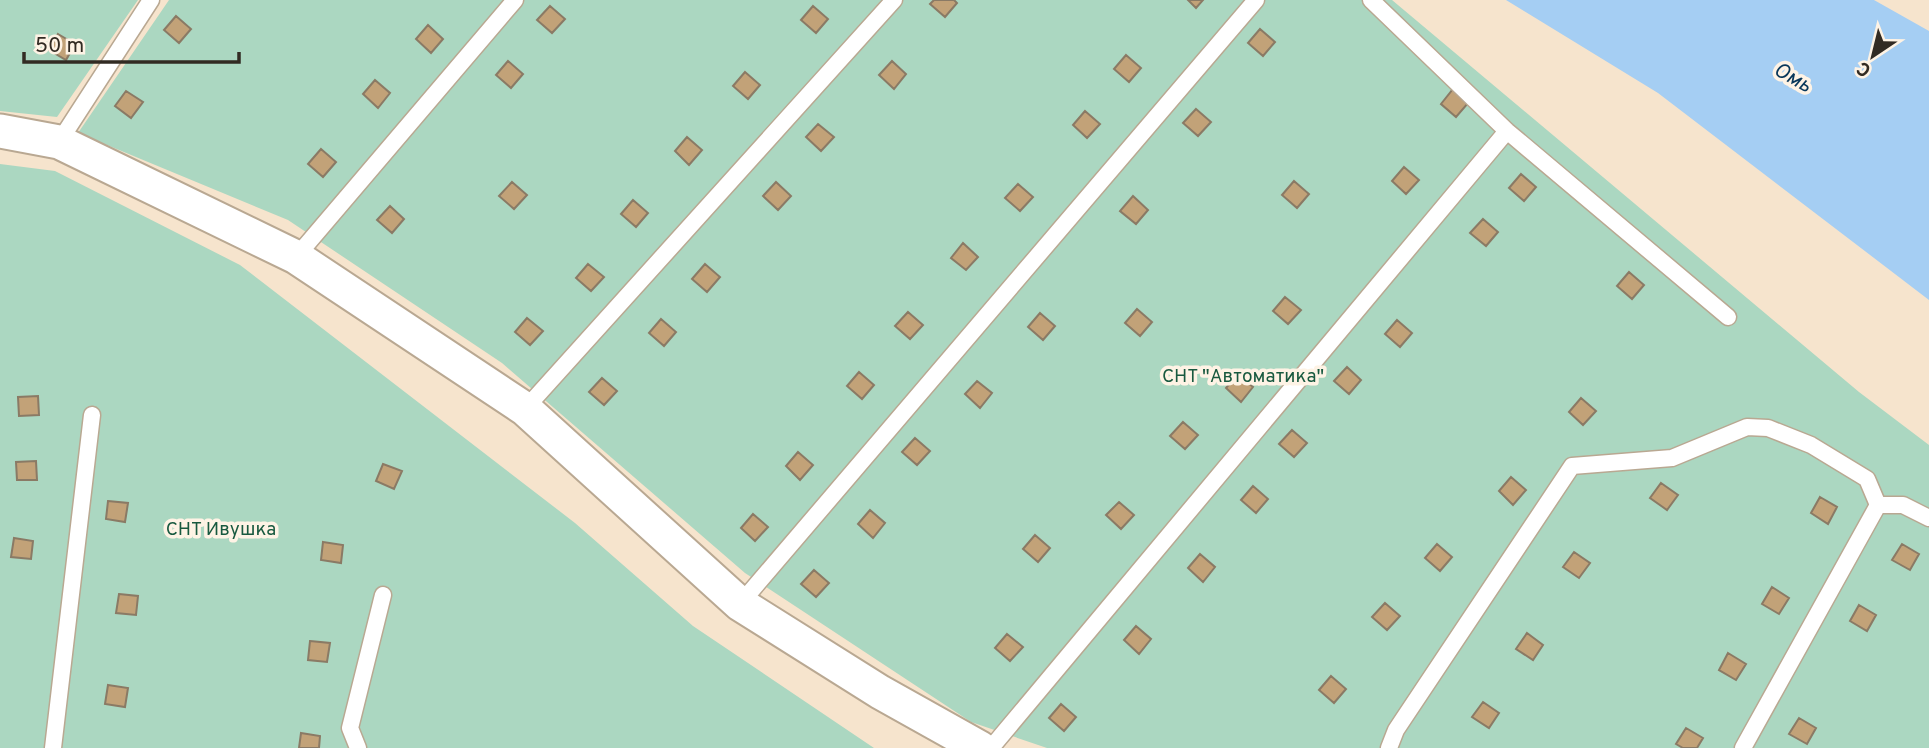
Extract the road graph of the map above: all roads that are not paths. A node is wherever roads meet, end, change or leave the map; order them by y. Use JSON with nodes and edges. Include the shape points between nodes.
{"nodes":[{"id":1,"x":151,"y":0,"type":"edge"},
{"id":2,"x":515,"y":0,"type":"edge"},
{"id":3,"x":894,"y":0,"type":"edge"},
{"id":4,"x":1256,"y":0,"type":"edge"},
{"id":5,"x":1371,"y":0,"type":"edge"},
{"id":6,"x":0,"y":131,"type":"edge"},
{"id":7,"x":1507,"y":131,"type":"junction"},
{"id":8,"x":59,"y":142,"type":"junction"},
{"id":9,"x":296,"y":257,"type":"junction"},
{"id":10,"x":1728,"y":317,"type":"dead end"},
{"id":11,"x":525,"y":409,"type":"junction"},
{"id":12,"x":92,"y":415,"type":"dead end"},
{"id":13,"x":1878,"y":505,"type":"junction"},
{"id":14,"x":1929,"y":518,"type":"edge"},
{"id":15,"x":383,"y":595,"type":"dead end"},
{"id":16,"x":740,"y":604,"type":"junction"},
{"id":17,"x":53,"y":748,"type":"edge"},
{"id":18,"x":358,"y":748,"type":"edge"},
{"id":19,"x":980,"y":748,"type":"edge"},
{"id":20,"x":991,"y":748,"type":"edge"},
{"id":21,"x":1389,"y":748,"type":"edge"},
{"id":22,"x":1743,"y":748,"type":"edge"}],
"edges":[{"from":1,"to":8,"type":"lane"},
{"from":2,"to":9,"type":"lane"},
{"from":3,"to":11,"type":"lane"},
{"from":4,"to":16,"type":"lane"},
{"from":5,"to":7,"type":"lane"},
{"from":6,"to":8,"type":"street"},
{"from":7,"to":10,"type":"lane"},
{"from":7,"to":20,"type":"lane"},
{"from":8,"to":9,"type":"street"},
{"from":9,"to":11,"type":"street"},
{"from":11,"to":16,"type":"street"},
{"from":12,"to":17,"type":"lane"},
{"from":13,"to":14,"type":"lane","via":[[1903,505]]},
{"from":13,"to":21,"type":"lane","via":[[1867,479],[1811,445],[1768,428],[1747,427],[1672,458],[1572,466],[1396,730]]},
{"from":13,"to":22,"type":"lane"},
{"from":15,"to":18,"type":"lane","via":[[350,728]]},
{"from":16,"to":19,"type":"street"}]}
